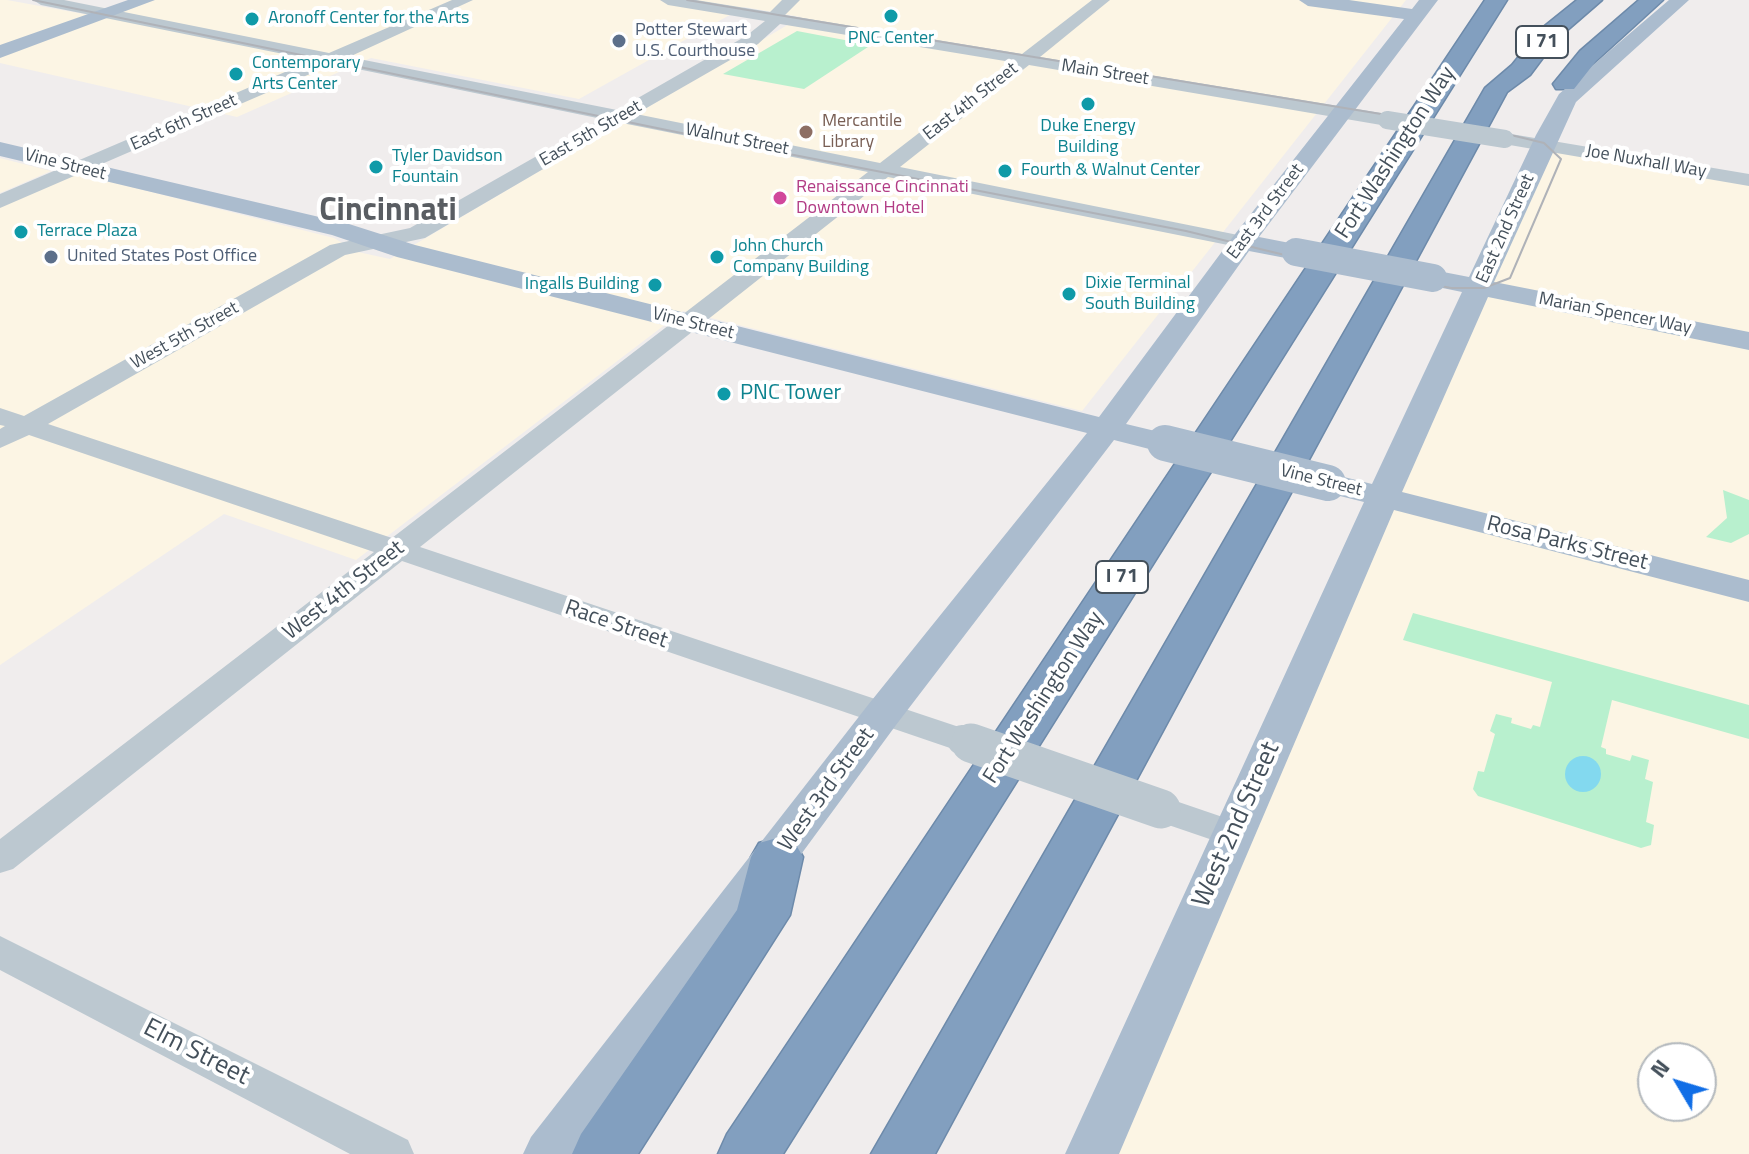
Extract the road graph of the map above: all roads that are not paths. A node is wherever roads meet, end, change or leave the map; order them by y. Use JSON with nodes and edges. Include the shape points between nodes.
{"nodes":[{"id":1,"x":41,"y":0,"type":"edge"},
{"id":2,"x":146,"y":0,"type":"edge"},
{"id":3,"x":465,"y":0,"type":"edge"},
{"id":4,"x":668,"y":0,"type":"edge"},
{"id":5,"x":792,"y":0,"type":"edge"},
{"id":6,"x":1102,"y":0,"type":"edge"},
{"id":7,"x":1308,"y":0,"type":"edge"},
{"id":8,"x":1496,"y":0,"type":"edge"},
{"id":9,"x":1591,"y":0,"type":"edge"},
{"id":10,"x":1621,"y":0,"type":"edge"},
{"id":11,"x":1652,"y":0,"type":"edge"},
{"id":12,"x":1680,"y":0,"type":"edge"},
{"id":13,"x":1423,"y":8,"type":"edge"},
{"id":14,"x":108,"y":13,"type":"junction"},
{"id":15,"x":775,"y":18,"type":"junction"},
{"id":16,"x":1519,"y":35,"type":"dead end"},
{"id":17,"x":0,"y":52,"type":"edge"},
{"id":18,"x":331,"y":58,"type":"junction"},
{"id":19,"x":1026,"y":60,"type":"junction"},
{"id":20,"x":1497,"y":88,"type":"junction"},
{"id":21,"x":1566,"y":91,"type":"junction"},
{"id":22,"x":1342,"y":112,"type":"junction"},
{"id":23,"x":620,"y":116,"type":"junction"},
{"id":24,"x":1543,"y":145,"type":"junction"},
{"id":25,"x":0,"y":149,"type":"edge"},
{"id":26,"x":78,"y":168,"type":"junction"},
{"id":27,"x":884,"y":169,"type":"junction"},
{"id":28,"x":1749,"y":180,"type":"edge"},
{"id":29,"x":0,"y":202,"type":"edge"},
{"id":30,"x":374,"y":241,"type":"junction"},
{"id":31,"x":1243,"y":242,"type":"junction"},
{"id":32,"x":1481,"y":287,"type":"junction"},
{"id":33,"x":687,"y":322,"type":"junction"},
{"id":34,"x":1749,"y":341,"type":"edge"},
{"id":35,"x":13,"y":421,"type":"edge"},
{"id":36,"x":1107,"y":428,"type":"junction"},
{"id":37,"x":0,"y":440,"type":"edge"},
{"id":38,"x":1386,"y":497,"type":"junction"},
{"id":39,"x":396,"y":550,"type":"junction"},
{"id":40,"x":1749,"y":591,"type":"edge"},
{"id":41,"x":882,"y":715,"type":"junction"},
{"id":42,"x":1233,"y":834,"type":"junction"},
{"id":43,"x":777,"y":857,"type":"junction"},
{"id":44,"x":0,"y":859,"type":"edge"},
{"id":45,"x":0,"y":952,"type":"edge"},
{"id":46,"x":392,"y":1154,"type":"edge"},
{"id":47,"x":550,"y":1154,"type":"edge"},
{"id":48,"x":603,"y":1154,"type":"edge"},
{"id":49,"x":749,"y":1154,"type":"edge"},
{"id":50,"x":902,"y":1154,"type":"edge"},
{"id":51,"x":1092,"y":1154,"type":"edge"}],
"edges":[{"from":1,"to":14,"type":"street","name":"Walnut Street"},
{"from":2,"to":14,"type":"main road"},
{"from":3,"to":18,"type":"street","name":"East 6th Street"},
{"from":4,"to":15,"type":"street","name":"Main Street"},
{"from":5,"to":15,"type":"street","name":"East 5th Street"},
{"from":6,"to":19,"type":"street","name":"East 4th Street"},
{"from":7,"to":13,"type":"main road"},
{"from":8,"to":49,"type":"highway","name":"Fort Washington Way","number":"I 71"},
{"from":9,"to":20,"type":"highway","number":"I 71"},
{"from":10,"to":21,"type":"highway","via":[[1576,49],[1566,69]]},
{"from":11,"to":21,"type":"highway","via":[[1588,56]]},
{"from":12,"to":21,"type":"main road","name":"East 2nd Street"},
{"from":13,"to":22,"type":"main road","name":"East 3rd Street"},
{"from":14,"to":17,"type":"main road"},
{"from":14,"to":18,"type":"street","name":"Walnut Street"},
{"from":15,"to":19,"type":"street","name":"Main Street"},
{"from":15,"to":23,"type":"street","name":"East 5th Street","via":[[752,40]]},
{"from":16,"to":20,"type":"highway","via":[[1498,70]]},
{"from":18,"to":23,"type":"street","name":"Walnut Street"},
{"from":18,"to":26,"type":"street","name":"East 6th Street"},
{"from":19,"to":22,"type":"street","name":"Main Street"},
{"from":19,"to":27,"type":"street","name":"East 4th Street"},
{"from":20,"to":50,"type":"highway","number":"I 71"},
{"from":21,"to":24,"type":"main road","name":"East 2nd Street"},
{"from":22,"to":24,"type":"street","name":"Main Street","bridge":true},
{"from":22,"to":31,"type":"main road","name":"East 3rd Street"},
{"from":23,"to":27,"type":"street","name":"Walnut Street"},
{"from":23,"to":30,"type":"street","name":"East 5th Street","via":[[417,233]]},
{"from":24,"to":28,"type":"street","name":"Joe Nuxhall Way"},
{"from":24,"to":32,"type":"main road","name":"East 2nd Street"},
{"from":25,"to":26,"type":"main road","name":"Vine Street"},
{"from":26,"to":29,"type":"street","name":"East 6th Street"},
{"from":26,"to":30,"type":"main road","name":"Vine Street"},
{"from":27,"to":31,"type":"street","name":"Walnut Street"},
{"from":27,"to":33,"type":"street","name":"East 4th Street"},
{"from":30,"to":33,"type":"main road","name":"Vine Street"},
{"from":30,"to":35,"type":"street","name":"West 5th Street","via":[[338,250]]},
{"from":31,"to":32,"type":"main road","name":"Walnut Street","bridge":true},
{"from":31,"to":36,"type":"main road","name":"East 3rd Street"},
{"from":32,"to":34,"type":"main road","name":"Marian Spencer Way"},
{"from":32,"to":38,"type":"main road","name":"East 2nd Street"},
{"from":33,"to":36,"type":"main road","name":"Vine Street"},
{"from":33,"to":39,"type":"street","name":"West 4th Street"},
{"from":35,"to":37,"type":"street","name":"West 5th Street"},
{"from":35,"to":39,"type":"street","name":"Race Street"},
{"from":36,"to":38,"type":"main road","name":"Vine Street","bridge":true},
{"from":36,"to":41,"type":"main road","name":"West 3rd Street"},
{"from":38,"to":40,"type":"main road","name":"Rosa Parks Street"},
{"from":38,"to":42,"type":"main road","name":"West 2nd Street"},
{"from":39,"to":41,"type":"street","name":"Race Street"},
{"from":39,"to":44,"type":"street","name":"West 4th Street"},
{"from":41,"to":42,"type":"street","name":"Race Street","bridge":true},
{"from":41,"to":43,"type":"main road","name":"West 3rd Street"},
{"from":42,"to":51,"type":"main road","name":"West 2nd Street"},
{"from":43,"to":47,"type":"main road","name":"West 3rd Street"},
{"from":43,"to":48,"type":"highway","via":[[763,915]]},
{"from":45,"to":46,"type":"street","name":"Elm Street"}]}
